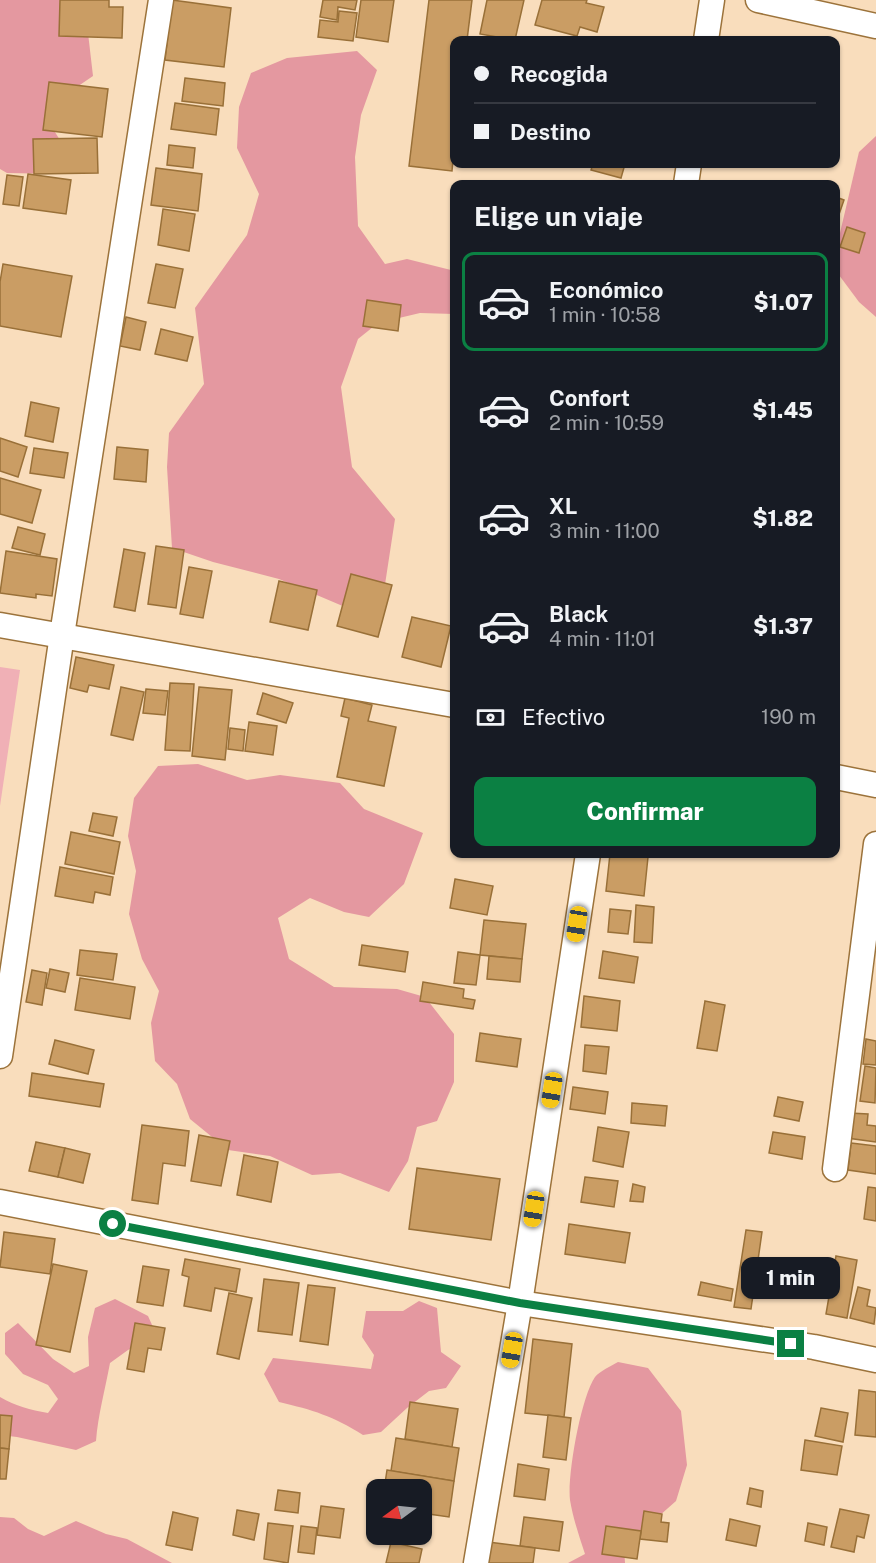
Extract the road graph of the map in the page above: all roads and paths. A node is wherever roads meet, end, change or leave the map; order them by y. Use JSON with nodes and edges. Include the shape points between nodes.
{"nodes":[{"id":1,"x":160,"y":0,"type":"edge"},
{"id":2,"x":712,"y":0,"type":"edge"},
{"id":3,"x":758,"y":0,"type":"edge"},
{"id":4,"x":876,"y":26,"type":"edge"},
{"id":5,"x":707,"y":36,"type":"edge"},
{"id":6,"x":0,"y":625,"type":"edge"},
{"id":7,"x":62,"y":635,"type":"junction"},
{"id":8,"x":450,"y":704,"type":"edge"},
{"id":9,"x":840,"y":778,"type":"edge"},
{"id":10,"x":876,"y":784,"type":"edge"},
{"id":11,"x":876,"y":844,"type":"edge"},
{"id":12,"x":587,"y":858,"type":"edge"},
{"id":13,"x":0,"y":1056,"type":"edge"},
{"id":14,"x":835,"y":1169,"type":"dead end"},
{"id":15,"x":0,"y":1202,"type":"edge"},
{"id":16,"x":520,"y":1303,"type":"junction"},
{"id":17,"x":876,"y":1360,"type":"edge"},
{"id":18,"x":476,"y":1563,"type":"edge"}],
"edges":[{"from":1,"to":7,"type":"street"},
{"from":2,"to":5,"type":"street"},
{"from":3,"to":4,"type":"street"},
{"from":6,"to":7,"type":"street"},
{"from":7,"to":8,"type":"street"},
{"from":7,"to":13,"type":"street"},
{"from":9,"to":10,"type":"street"},
{"from":11,"to":14,"type":"street"},
{"from":12,"to":16,"type":"street"},
{"from":15,"to":16,"type":"street"},
{"from":16,"to":17,"type":"street","via":[[814,1347]]},
{"from":16,"to":18,"type":"street"}]}
